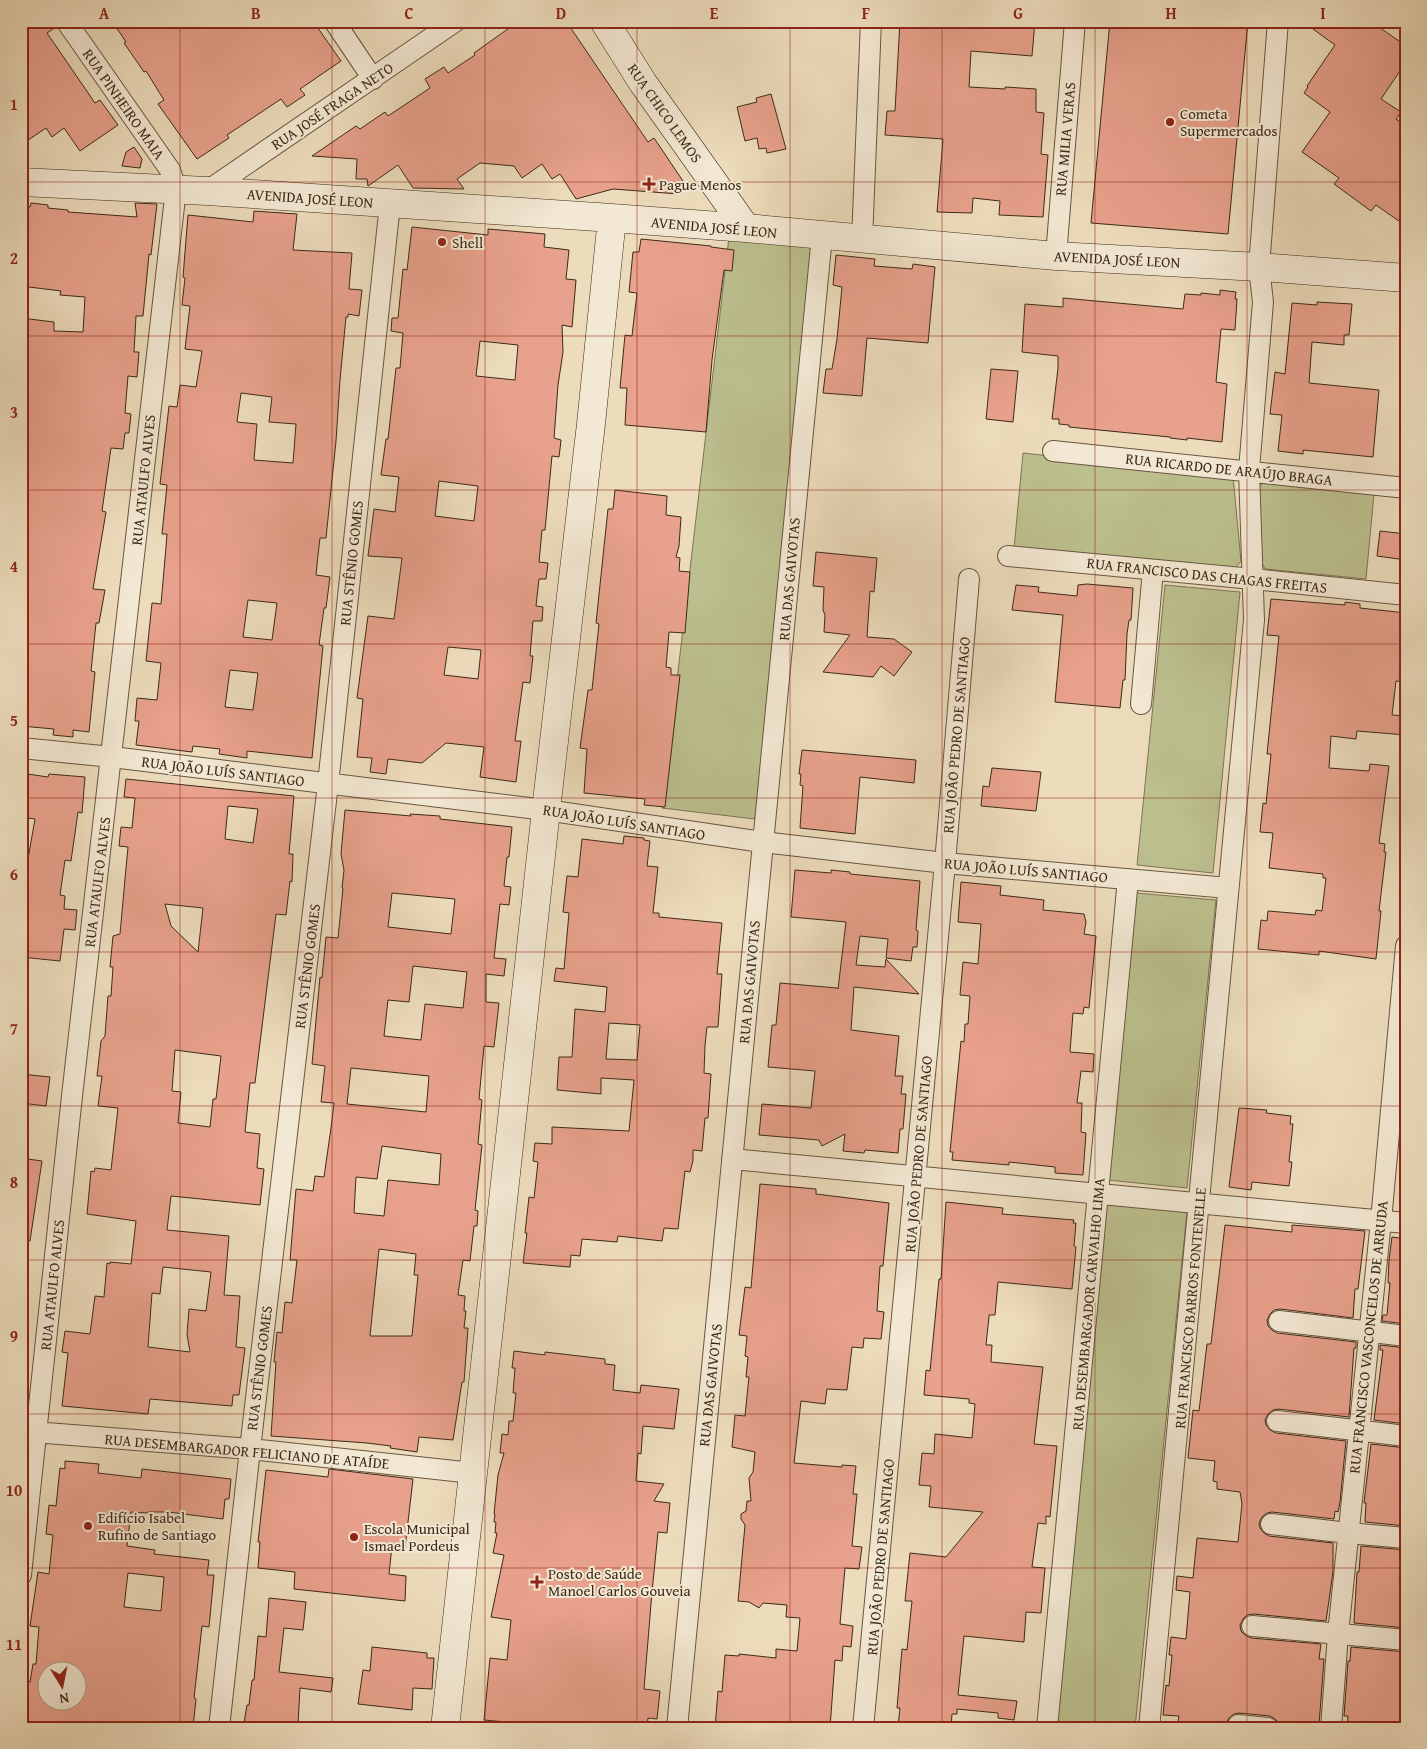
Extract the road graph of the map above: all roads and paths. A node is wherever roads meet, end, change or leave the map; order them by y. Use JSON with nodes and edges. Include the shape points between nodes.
{"nodes":[{"id":1,"x":66,"y":21,"type":"edge"},
{"id":2,"x":334,"y":21,"type":"edge"},
{"id":3,"x":456,"y":21,"type":"edge"},
{"id":4,"x":604,"y":21,"type":"edge"},
{"id":5,"x":871,"y":21,"type":"edge"},
{"id":6,"x":1075,"y":21,"type":"edge"},
{"id":7,"x":1278,"y":21,"type":"edge"},
{"id":8,"x":373,"y":79,"type":"junction"},
{"id":9,"x":21,"y":182,"type":"edge"},
{"id":10,"x":176,"y":189,"type":"junction"},
{"id":11,"x":207,"y":191,"type":"junction"},
{"id":12,"x":390,"y":204,"type":"junction"},
{"id":13,"x":612,"y":218,"type":"junction"},
{"id":14,"x":746,"y":228,"type":"junction"},
{"id":15,"x":822,"y":236,"type":"junction"},
{"id":16,"x":862,"y":240,"type":"junction"},
{"id":17,"x":1056,"y":256,"type":"junction"},
{"id":18,"x":1259,"y":267,"type":"junction"},
{"id":19,"x":1406,"y":278,"type":"edge"},
{"id":20,"x":1053,"y":451,"type":"dead end"},
{"id":21,"x":1249,"y":470,"type":"junction"},
{"id":22,"x":1406,"y":488,"type":"edge"},
{"id":23,"x":1008,"y":556,"type":"dead end"},
{"id":24,"x":1153,"y":570,"type":"junction"},
{"id":25,"x":969,"y":579,"type":"dead end"},
{"id":26,"x":1253,"y":579,"type":"junction"},
{"id":27,"x":1406,"y":595,"type":"edge"},
{"id":28,"x":1141,"y":704,"type":"dead end"},
{"id":29,"x":21,"y":748,"type":"edge"},
{"id":30,"x":112,"y":757,"type":"junction"},
{"id":31,"x":328,"y":784,"type":"junction"},
{"id":32,"x":546,"y":810,"type":"junction"},
{"id":33,"x":762,"y":842,"type":"junction"},
{"id":34,"x":945,"y":863,"type":"junction"},
{"id":35,"x":1128,"y":879,"type":"junction"},
{"id":36,"x":1228,"y":888,"type":"junction"},
{"id":37,"x":1406,"y":946,"type":"edge"},
{"id":38,"x":732,"y":1158,"type":"junction"},
{"id":39,"x":916,"y":1176,"type":"junction"},
{"id":40,"x":1098,"y":1193,"type":"junction"},
{"id":41,"x":1200,"y":1203,"type":"junction"},
{"id":42,"x":1381,"y":1221,"type":"junction"},
{"id":43,"x":1406,"y":1223,"type":"edge"},
{"id":44,"x":1279,"y":1321,"type":"dead end"},
{"id":45,"x":1368,"y":1332,"type":"junction"},
{"id":46,"x":1406,"y":1336,"type":"edge"},
{"id":47,"x":1277,"y":1421,"type":"dead end"},
{"id":48,"x":1358,"y":1431,"type":"junction"},
{"id":49,"x":29,"y":1432,"type":"edge"},
{"id":50,"x":1406,"y":1436,"type":"edge"},
{"id":51,"x":250,"y":1449,"type":"junction"},
{"id":52,"x":473,"y":1473,"type":"junction"},
{"id":53,"x":1271,"y":1524,"type":"dead end"},
{"id":54,"x":1348,"y":1533,"type":"junction"},
{"id":55,"x":1406,"y":1538,"type":"edge"},
{"id":56,"x":21,"y":1576,"type":"edge"},
{"id":57,"x":1252,"y":1626,"type":"dead end"},
{"id":58,"x":1338,"y":1634,"type":"junction"},
{"id":59,"x":1406,"y":1640,"type":"edge"},
{"id":60,"x":1238,"y":1724,"type":"dead end"},
{"id":61,"x":219,"y":1728,"type":"edge"},
{"id":62,"x":445,"y":1728,"type":"edge"},
{"id":63,"x":676,"y":1728,"type":"edge"},
{"id":64,"x":863,"y":1728,"type":"edge"},
{"id":65,"x":1047,"y":1728,"type":"edge"},
{"id":66,"x":1149,"y":1728,"type":"edge"},
{"id":67,"x":1268,"y":1728,"type":"edge"},
{"id":68,"x":1331,"y":1728,"type":"edge"}],
"edges":[{"from":1,"to":10,"type":"street","name":"RUA PINHEIRO MAIA","via":[[170,170]]},
{"from":2,"to":8,"type":"street"},
{"from":3,"to":8,"type":"street","name":"RUA JOSÉ FRAGA NETO"},
{"from":4,"to":14,"type":"street","name":"RUA CHICO LEMOS"},
{"from":5,"to":16,"type":"street"},
{"from":6,"to":17,"type":"street","name":"RUA MILIA VERAS"},
{"from":7,"to":18,"type":"street","name":"RUA FRANCISCO BARROS FONTENELLE"},
{"from":8,"to":11,"type":"street","name":"RUA JOSÉ FRAGA NETO"},
{"from":9,"to":10,"type":"street","name":"AVENIDA JOSÉ LEON"},
{"from":10,"to":11,"type":"street","name":"AVENIDA JOSÉ LEON"},
{"from":10,"to":30,"type":"street","name":"RUA ATAULFO ALVES"},
{"from":11,"to":12,"type":"street","name":"AVENIDA JOSÉ LEON"},
{"from":12,"to":13,"type":"street","name":"AVENIDA JOSÉ LEON"},
{"from":12,"to":31,"type":"street","name":"RUA STÊNIO GOMES"},
{"from":13,"to":14,"type":"street","name":"AVENIDA JOSÉ LEON"},
{"from":13,"to":32,"type":"street"},
{"from":14,"to":15,"type":"street","name":"AVENIDA JOSÉ LEON"},
{"from":15,"to":16,"type":"street","name":"AVENIDA JOSÉ LEON"},
{"from":15,"to":33,"type":"street","name":"RUA DAS GAIVOTAS"},
{"from":16,"to":17,"type":"street","name":"AVENIDA JOSÉ LEON"},
{"from":17,"to":18,"type":"street","name":"AVENIDA JOSÉ LEON"},
{"from":18,"to":19,"type":"street","name":"AVENIDA JOSÉ LEON"},
{"from":18,"to":21,"type":"street","name":"RUA FRANCISCO BARROS FONTENELLE","via":[[1264,302]]},
{"from":20,"to":21,"type":"street","name":"RUA RICARDO DE ARAÚJO BRAGA"},
{"from":21,"to":22,"type":"street","name":"RUA RICARDO DE ARAÚJO BRAGA"},
{"from":21,"to":26,"type":"street","name":"RUA FRANCISCO BARROS FONTENELLE"},
{"from":23,"to":24,"type":"street","name":"RUA FRANCISCO DAS CHAGAS FREITAS"},
{"from":24,"to":26,"type":"street","name":"RUA FRANCISCO DAS CHAGAS FREITAS"},
{"from":24,"to":28,"type":"street"},
{"from":25,"to":34,"type":"street","name":"RUA JOÃO PEDRO DE SANTIAGO"},
{"from":26,"to":27,"type":"street","name":"RUA FRANCISCO DAS CHAGAS FREITAS"},
{"from":26,"to":36,"type":"street","name":"RUA FRANCISCO BARROS FONTENELLE","via":[[1254,620]]},
{"from":29,"to":30,"type":"street","name":"RUA JOÃO LUÍS SANTIAGO"},
{"from":30,"to":31,"type":"street","name":"RUA JOÃO LUÍS SANTIAGO"},
{"from":30,"to":49,"type":"street","name":"RUA ATAULFO ALVES"},
{"from":31,"to":32,"type":"street","name":"RUA JOÃO LUÍS SANTIAGO"},
{"from":31,"to":51,"type":"street","name":"RUA STÊNIO GOMES"},
{"from":32,"to":33,"type":"street","name":"RUA JOÃO LUÍS SANTIAGO"},
{"from":32,"to":52,"type":"street"},
{"from":33,"to":34,"type":"street","name":"RUA JOÃO LUÍS SANTIAGO"},
{"from":33,"to":38,"type":"street","name":"RUA DAS GAIVOTAS"},
{"from":34,"to":35,"type":"street","name":"RUA JOÃO LUÍS SANTIAGO"},
{"from":34,"to":39,"type":"street","name":"RUA JOÃO PEDRO DE SANTIAGO"},
{"from":35,"to":36,"type":"street","name":"RUA JOÃO LUÍS SANTIAGO"},
{"from":35,"to":40,"type":"street","name":"RUA DESEMBARGADOR CARVALHO LIMA"},
{"from":36,"to":41,"type":"street","name":"RUA FRANCISCO BARROS FONTENELLE"},
{"from":37,"to":42,"type":"street","name":"RUA FRANCISCO VASCONCELOS DE ARRUDA"},
{"from":38,"to":39,"type":"street"},
{"from":38,"to":63,"type":"street","name":"RUA DAS GAIVOTAS"},
{"from":39,"to":40,"type":"street"},
{"from":39,"to":64,"type":"street","name":"RUA JOÃO PEDRO DE SANTIAGO"},
{"from":40,"to":41,"type":"street"},
{"from":40,"to":65,"type":"street","name":"RUA DESEMBARGADOR CARVALHO LIMA"},
{"from":41,"to":42,"type":"street"},
{"from":41,"to":66,"type":"street","name":"RUA FRANCISCO BARROS FONTENELLE"},
{"from":42,"to":43,"type":"street"},
{"from":42,"to":45,"type":"street","name":"RUA FRANCISCO VASCONCELOS DE ARRUDA"},
{"from":44,"to":45,"type":"street"},
{"from":45,"to":46,"type":"street"},
{"from":45,"to":48,"type":"street","name":"RUA FRANCISCO VASCONCELOS DE ARRUDA"},
{"from":47,"to":48,"type":"street"},
{"from":48,"to":50,"type":"street"},
{"from":48,"to":54,"type":"street","name":"RUA FRANCISCO VASCONCELOS DE ARRUDA"},
{"from":49,"to":51,"type":"street","name":"RUA DESEMBARGADOR FELICIANO DE ATAÍDE"},
{"from":49,"to":56,"type":"street","name":"RUA ATAULFO ALVES"},
{"from":51,"to":52,"type":"street","name":"RUA DESEMBARGADOR FELICIANO DE ATAÍDE"},
{"from":51,"to":61,"type":"street","name":"RUA STÊNIO GOMES"},
{"from":52,"to":62,"type":"street"},
{"from":53,"to":54,"type":"street"},
{"from":54,"to":55,"type":"street"},
{"from":54,"to":58,"type":"street","name":"RUA FRANCISCO VASCONCELOS DE ARRUDA"},
{"from":57,"to":58,"type":"street"},
{"from":58,"to":59,"type":"street"},
{"from":58,"to":68,"type":"street","name":"RUA FRANCISCO VASCONCELOS DE ARRUDA"},
{"from":60,"to":67,"type":"street"}]}
